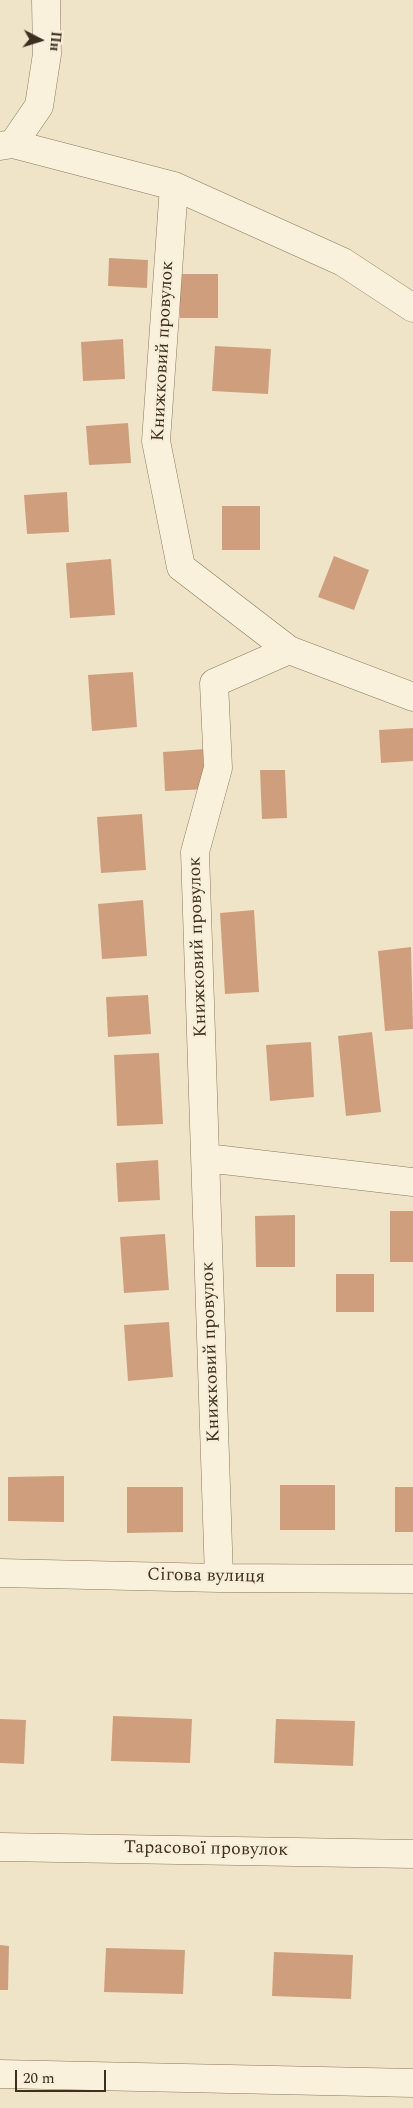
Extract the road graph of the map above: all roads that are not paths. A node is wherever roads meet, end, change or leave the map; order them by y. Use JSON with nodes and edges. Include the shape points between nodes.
{"nodes":[{"id":1,"x":46,"y":0,"type":"edge"},
{"id":2,"x":7,"y":145,"type":"edge"},
{"id":3,"x":174,"y":186,"type":"junction"},
{"id":4,"x":413,"y":308,"type":"edge"},
{"id":5,"x":289,"y":650,"type":"junction"},
{"id":6,"x":413,"y":697,"type":"edge"},
{"id":7,"x":206,"y":1158,"type":"junction"},
{"id":8,"x":413,"y":1182,"type":"edge"},
{"id":9,"x":0,"y":1573,"type":"edge"},
{"id":10,"x":219,"y":1578,"type":"junction"},
{"id":11,"x":413,"y":1579,"type":"edge"},
{"id":12,"x":0,"y":1847,"type":"edge"},
{"id":13,"x":413,"y":1854,"type":"edge"},
{"id":14,"x":0,"y":2074,"type":"edge"},
{"id":15,"x":413,"y":2083,"type":"edge"}],
"edges":[{"from":1,"to":2,"type":"street","via":[[47,54],[39,106]]},
{"from":2,"to":3,"type":"street"},
{"from":3,"to":4,"type":"street","via":[[343,262]]},
{"from":3,"to":5,"type":"street","name":"Книжковий провулок","via":[[156,441],[181,567]]},
{"from":5,"to":6,"type":"street"},
{"from":5,"to":7,"type":"street","name":"Книжковий провулок","via":[[214,683],[218,768],[195,852]]},
{"from":7,"to":8,"type":"street"},
{"from":7,"to":10,"type":"street","name":"Книжковий провулок"},
{"from":9,"to":10,"type":"street","name":"Сігова вулиця"},
{"from":10,"to":11,"type":"street","name":"Сігова вулиця"},
{"from":12,"to":13,"type":"street","name":"Тарасової провулок"},
{"from":14,"to":15,"type":"street"}]}
